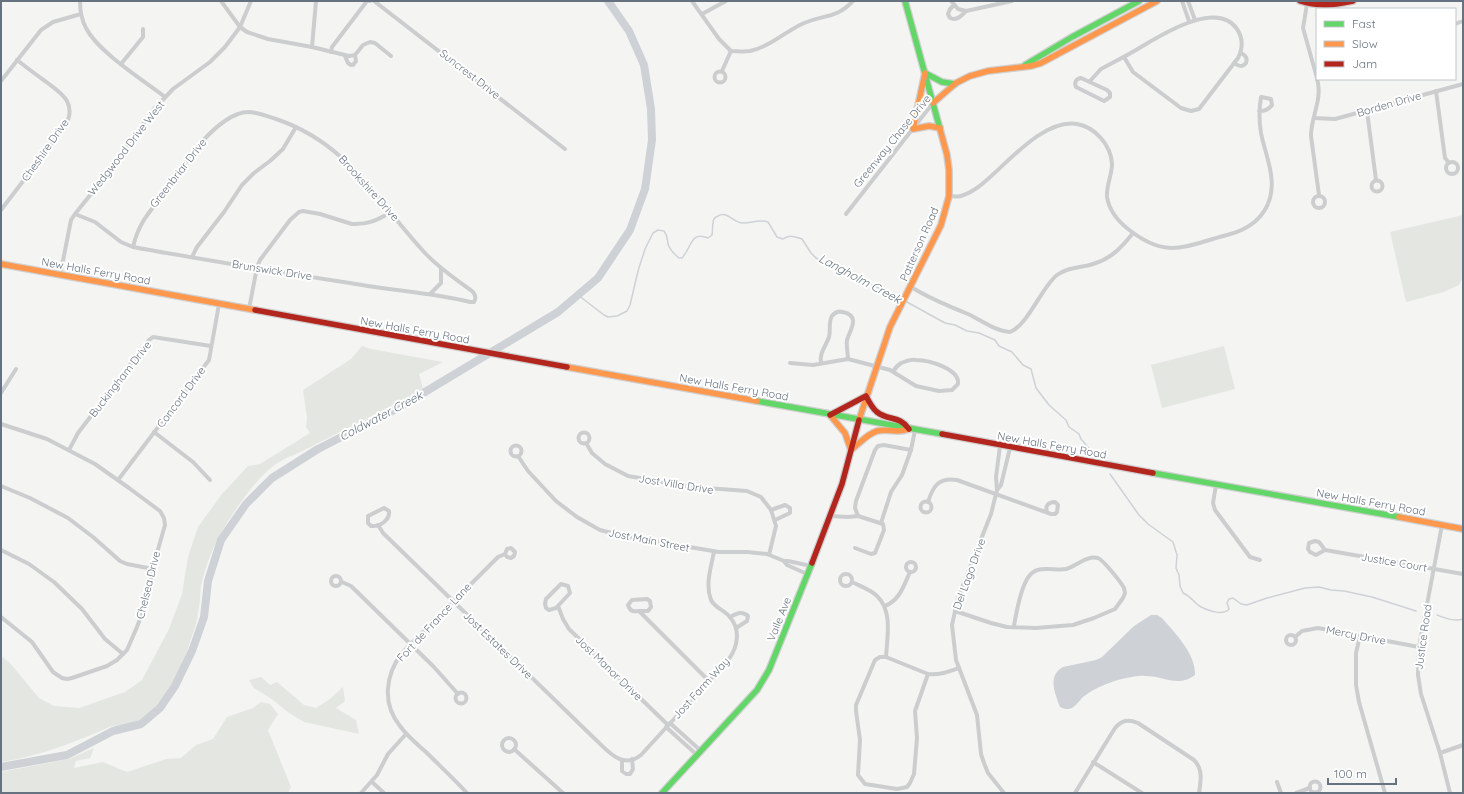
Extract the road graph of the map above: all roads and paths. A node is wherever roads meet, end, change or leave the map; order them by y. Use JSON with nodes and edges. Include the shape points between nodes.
{"nodes":[{"id":1,"x":80,"y":1,"type":"edge"},
{"id":2,"x":221,"y":1,"type":"edge"},
{"id":3,"x":251,"y":1,"type":"edge"},
{"id":4,"x":316,"y":1,"type":"edge"},
{"id":5,"x":367,"y":1,"type":"edge"},
{"id":6,"x":370,"y":1,"type":"edge"},
{"id":7,"x":374,"y":1,"type":"edge"},
{"id":8,"x":692,"y":1,"type":"edge"},
{"id":9,"x":726,"y":1,"type":"edge"},
{"id":10,"x":852,"y":1,"type":"edge"},
{"id":11,"x":904,"y":1,"type":"edge"},
{"id":12,"x":1012,"y":1,"type":"edge"},
{"id":13,"x":1140,"y":1,"type":"edge"},
{"id":14,"x":1157,"y":1,"type":"edge"},
{"id":15,"x":1182,"y":1,"type":"edge"},
{"id":16,"x":1188,"y":1,"type":"edge"},
{"id":17,"x":1300,"y":1,"type":"edge"},
{"id":18,"x":1353,"y":1,"type":"edge"},
{"id":19,"x":953,"y":3,"type":"edge"},
{"id":20,"x":1307,"y":4,"type":"junction"},
{"id":21,"x":966,"y":11,"type":"junction"},
{"id":22,"x":81,"y":14,"type":"junction"},
{"id":23,"x":702,"y":14,"type":"junction"},
{"id":24,"x":1195,"y":20,"type":"junction"},
{"id":25,"x":1189,"y":21,"type":"junction"},
{"id":26,"x":240,"y":27,"type":"junction"},
{"id":27,"x":143,"y":29,"type":"dead end"},
{"id":28,"x":312,"y":47,"type":"junction"},
{"id":29,"x":731,"y":50,"type":"junction"},
{"id":30,"x":331,"y":52,"type":"junction"},
{"id":31,"x":1241,"y":53,"type":"junction"},
{"id":32,"x":355,"y":55,"type":"junction"},
{"id":33,"x":345,"y":56,"type":"junction"},
{"id":34,"x":391,"y":56,"type":"dead end"},
{"id":35,"x":1124,"y":57,"type":"junction"},
{"id":36,"x":17,"y":60,"type":"junction"},
{"id":37,"x":1315,"y":62,"type":"edge"},
{"id":38,"x":1234,"y":63,"type":"junction"},
{"id":39,"x":121,"y":64,"type":"junction"},
{"id":40,"x":1024,"y":66,"type":"junction"},
{"id":41,"x":722,"y":71,"type":"dead end"},
{"id":42,"x":925,"y":73,"type":"junction"},
{"id":43,"x":1317,"y":80,"type":"edge"},
{"id":44,"x":1,"y":81,"type":"edge"},
{"id":45,"x":1090,"y":81,"type":"junction"},
{"id":46,"x":955,"y":84,"type":"junction"},
{"id":47,"x":1463,"y":84,"type":"edge"},
{"id":48,"x":1436,"y":91,"type":"junction"},
{"id":49,"x":165,"y":97,"type":"junction"},
{"id":50,"x":933,"y":103,"type":"junction"},
{"id":51,"x":1259,"y":111,"type":"junction"},
{"id":52,"x":1367,"y":111,"type":"junction"},
{"id":53,"x":239,"y":113,"type":"joint"},
{"id":54,"x":1314,"y":118,"type":"junction"},
{"id":55,"x":296,"y":127,"type":"junction"},
{"id":56,"x":940,"y":128,"type":"junction"},
{"id":57,"x":914,"y":129,"type":"junction"},
{"id":58,"x":565,"y":149,"type":"dead end"},
{"id":59,"x":1449,"y":163,"type":"dead end"},
{"id":60,"x":1376,"y":180,"type":"dead end"},
{"id":61,"x":1319,"y":195,"type":"dead end"},
{"id":62,"x":949,"y":196,"type":"junction"},
{"id":63,"x":1,"y":210,"type":"edge"},
{"id":64,"x":390,"y":212,"type":"junction"},
{"id":65,"x":75,"y":214,"type":"junction"},
{"id":66,"x":846,"y":214,"type":"dead end"},
{"id":67,"x":1133,"y":233,"type":"junction"},
{"id":68,"x":133,"y":247,"type":"junction"},
{"id":69,"x":192,"y":257,"type":"junction"},
{"id":70,"x":1,"y":264,"type":"edge"},
{"id":71,"x":257,"y":267,"type":"junction"},
{"id":72,"x":440,"y":268,"type":"junction"},
{"id":73,"x":60,"y":276,"type":"junction"},
{"id":74,"x":910,"y":289,"type":"junction"},
{"id":75,"x":430,"y":294,"type":"junction"},
{"id":76,"x":476,"y":299,"type":"joint"},
{"id":77,"x":219,"y":304,"type":"junction"},
{"id":78,"x":249,"y":309,"type":"junction"},
{"id":79,"x":211,"y":346,"type":"junction"},
{"id":80,"x":848,"y":359,"type":"junction"},
{"id":81,"x":790,"y":363,"type":"dead end"},
{"id":82,"x":821,"y":363,"type":"junction"},
{"id":83,"x":876,"y":366,"type":"junction"},
{"id":84,"x":16,"y":369,"type":"dead end"},
{"id":85,"x":893,"y":372,"type":"junction"},
{"id":86,"x":1,"y":393,"type":"edge"},
{"id":87,"x":866,"y":396,"type":"junction"},
{"id":88,"x":830,"y":415,"type":"junction"},
{"id":89,"x":859,"y":420,"type":"junction"},
{"id":90,"x":1,"y":424,"type":"edge"},
{"id":91,"x":912,"y":430,"type":"junction"},
{"id":92,"x":154,"y":432,"type":"junction"},
{"id":93,"x":586,"y":443,"type":"dead end"},
{"id":94,"x":1000,"y":446,"type":"junction"},
{"id":95,"x":1010,"y":448,"type":"junction"},
{"id":96,"x":69,"y":450,"type":"junction"},
{"id":97,"x":851,"y":450,"type":"junction"},
{"id":98,"x":911,"y":450,"type":"junction"},
{"id":99,"x":518,"y":456,"type":"dead end"},
{"id":100,"x":118,"y":480,"type":"junction"},
{"id":101,"x":210,"y":480,"type":"dead end"},
{"id":102,"x":1216,"y":485,"type":"junction"},
{"id":103,"x":1,"y":486,"type":"edge"},
{"id":104,"x":997,"y":492,"type":"junction"},
{"id":105,"x":928,"y":502,"type":"dead end"},
{"id":106,"x":771,"y":510,"type":"junction"},
{"id":107,"x":1047,"y":512,"type":"dead end"},
{"id":108,"x":830,"y":516,"type":"junction"},
{"id":109,"x":858,"y":516,"type":"junction"},
{"id":110,"x":775,"y":520,"type":"junction"},
{"id":111,"x":881,"y":523,"type":"junction"},
{"id":112,"x":378,"y":525,"type":"junction"},
{"id":113,"x":1442,"y":525,"type":"junction"},
{"id":114,"x":1463,"y":529,"type":"edge"},
{"id":115,"x":855,"y":548,"type":"dead end"},
{"id":116,"x":1,"y":550,"type":"edge"},
{"id":117,"x":1325,"y":550,"type":"dead end"},
{"id":118,"x":714,"y":552,"type":"junction"},
{"id":119,"x":505,"y":554,"type":"dead end"},
{"id":120,"x":769,"y":555,"type":"junction"},
{"id":121,"x":1260,"y":560,"type":"dead end"},
{"id":122,"x":784,"y":561,"type":"junction"},
{"id":123,"x":811,"y":566,"type":"junction"},
{"id":124,"x":153,"y":569,"type":"junction"},
{"id":125,"x":1434,"y":569,"type":"junction"},
{"id":126,"x":910,"y":572,"type":"dead end"},
{"id":127,"x":807,"y":574,"type":"junction"},
{"id":128,"x":1463,"y":574,"type":"edge"},
{"id":129,"x":342,"y":582,"type":"dead end"},
{"id":130,"x":852,"y":582,"type":"dead end"},
{"id":131,"x":453,"y":601,"type":"junction"},
{"id":132,"x":558,"y":606,"type":"junction"},
{"id":133,"x":885,"y":606,"type":"junction"},
{"id":134,"x":639,"y":611,"type":"junction"},
{"id":135,"x":955,"y":611,"type":"junction"},
{"id":136,"x":1,"y":617,"type":"edge"},
{"id":137,"x":730,"y":618,"type":"junction"},
{"id":138,"x":1014,"y":626,"type":"junction"},
{"id":139,"x":736,"y":628,"type":"junction"},
{"id":140,"x":1360,"y":636,"type":"junction"},
{"id":141,"x":1296,"y":637,"type":"dead end"},
{"id":142,"x":411,"y":644,"type":"junction"},
{"id":143,"x":1419,"y":647,"type":"junction"},
{"id":144,"x":123,"y":654,"type":"junction"},
{"id":145,"x":886,"y":657,"type":"junction"},
{"id":146,"x":959,"y":668,"type":"junction"},
{"id":147,"x":928,"y":674,"type":"junction"},
{"id":148,"x":708,"y":680,"type":"junction"},
{"id":149,"x":458,"y":694,"type":"dead end"},
{"id":150,"x":668,"y":725,"type":"junction"},
{"id":151,"x":406,"y":734,"type":"junction"},
{"id":152,"x":1463,"y":746,"type":"edge"},
{"id":153,"x":514,"y":749,"type":"dead end"},
{"id":154,"x":699,"y":753,"type":"junction"},
{"id":155,"x":1440,"y":753,"type":"junction"},
{"id":156,"x":632,"y":759,"type":"junction"},
{"id":157,"x":622,"y":760,"type":"junction"},
{"id":158,"x":1093,"y":762,"type":"junction"},
{"id":159,"x":372,"y":782,"type":"junction"},
{"id":160,"x":1277,"y":782,"type":"dead end"},
{"id":161,"x":1310,"y":788,"type":"dead end"},
{"id":162,"x":361,"y":793,"type":"edge"},
{"id":163,"x":384,"y":793,"type":"edge"},
{"id":164,"x":467,"y":793,"type":"edge"},
{"id":165,"x":563,"y":793,"type":"edge"},
{"id":166,"x":662,"y":793,"type":"edge"},
{"id":167,"x":1004,"y":793,"type":"edge"},
{"id":168,"x":1075,"y":793,"type":"edge"},
{"id":169,"x":1142,"y":793,"type":"edge"},
{"id":170,"x":1199,"y":793,"type":"edge"},
{"id":171,"x":1281,"y":793,"type":"edge"},
{"id":172,"x":1296,"y":793,"type":"edge"},
{"id":173,"x":1385,"y":793,"type":"edge"},
{"id":174,"x":1450,"y":793,"type":"edge"}],
"edges":[{"from":1,"to":22,"type":"street"},
{"from":2,"to":26,"type":"street"},
{"from":3,"to":26,"type":"street","name":"Wedgwood Drive West"},
{"from":4,"to":28,"type":"street"},
{"from":5,"to":6,"type":"street"},
{"from":5,"to":30,"type":"street"},
{"from":7,"to":58,"type":"street","name":"Suncrest Drive"},
{"from":8,"to":23,"type":"street"},
{"from":9,"to":23,"type":"street"},
{"from":10,"to":29,"type":"street","via":[[844,10],[803,24],[768,44],[749,51]]},
{"from":11,"to":42,"type":"main road","name":"Patterson Road"},
{"from":12,"to":21,"type":"street"},
{"from":13,"to":40,"type":"main road","name":"Greenway Chase Drive"},
{"from":14,"to":40,"type":"main road","name":"Greenway Chase Drive","via":[[1041,63]]},
{"from":15,"to":25,"type":"street"},
{"from":16,"to":24,"type":"street"},
{"from":17,"to":20,"type":"main road"},
{"from":18,"to":20,"type":"main road","via":[[1323,6]]},
{"from":19,"to":21,"type":"street","via":[[958,9]]},
{"from":19,"to":21,"type":"street","via":[[948,14],[950,18],[958,19]]},
{"from":20,"to":37,"type":"street","via":[[1303,28]]},
{"from":22,"to":36,"type":"street","via":[[46,25]]},
{"from":22,"to":39,"type":"street","via":[[91,36],[104,51]]},
{"from":23,"to":29,"type":"street","via":[[719,39]]},
{"from":24,"to":25,"type":"street"},
{"from":24,"to":31,"type":"street","via":[[1221,17],[1231,22],[1239,31]]},
{"from":25,"to":35,"type":"street"},
{"from":26,"to":28,"type":"street","via":[[268,39]]},
{"from":26,"to":49,"type":"street","name":"Wedgwood Drive West","via":[[218,54]]},
{"from":27,"to":39,"type":"street","via":[[143,37]]},
{"from":28,"to":30,"type":"street"},
{"from":29,"to":41,"type":"street"},
{"from":30,"to":33,"type":"street"},
{"from":31,"to":38,"type":"street"},
{"from":31,"to":38,"type":"street","via":[[1245,56],[1246,63],[1242,66]]},
{"from":32,"to":33,"type":"street"},
{"from":32,"to":33,"type":"street","via":[[356,61],[353,65],[348,63]]},
{"from":32,"to":34,"type":"street","via":[[362,45],[370,42]]},
{"from":35,"to":38,"type":"street","via":[[1132,72],[1181,108],[1191,111],[1199,109]]},
{"from":35,"to":45,"type":"street","via":[[1101,69]]},
{"from":36,"to":44,"type":"street"},
{"from":36,"to":63,"type":"street","name":"Cheshire Drive","via":[[64,96],[70,111],[66,126]]},
{"from":39,"to":49,"type":"street"},
{"from":40,"to":46,"type":"main road","name":"Greenway Chase Drive","via":[[973,75]]},
{"from":42,"to":46,"type":"main road","via":[[942,82]]},
{"from":42,"to":50,"type":"main road","name":"Patterson Road"},
{"from":42,"to":57,"type":"main road"},
{"from":43,"to":54,"type":"street","via":[[1319,96]]},
{"from":45,"to":45,"type":"street","via":[[1107,90],[1110,97],[1104,101],[1080,90],[1075,84],[1077,79],[1081,78]]},
{"from":46,"to":50,"type":"main road","name":"Greenway Chase Drive"},
{"from":47,"to":48,"type":"street","name":"Borden Drive"},
{"from":48,"to":52,"type":"street","name":"Borden Drive"},
{"from":48,"to":59,"type":"street","via":[[1445,158]]},
{"from":49,"to":65,"type":"street","name":"Wedgwood Drive West"},
{"from":50,"to":56,"type":"main road","name":"Patterson Road"},
{"from":50,"to":57,"type":"street","name":"Greenway Chase Drive"},
{"from":51,"to":51,"type":"street","via":[[1261,97],[1270,99],[1272,105],[1267,110]]},
{"from":51,"to":67,"type":"street","via":[[1261,133],[1272,181],[1268,204],[1256,220],[1241,231],[1172,249],[1158,247]]},
{"from":52,"to":54,"type":"street","name":"Borden Drive","via":[[1335,119]]},
{"from":52,"to":60,"type":"street"},
{"from":53,"to":55,"type":"street","name":"Brookshire Drive","via":[[262,114]]},
{"from":53,"to":68,"type":"street","name":"Greenbriar Drive","via":[[224,122],[200,143],[146,216]]},
{"from":54,"to":61,"type":"street","via":[[1311,136]]},
{"from":55,"to":64,"type":"street","name":"Brookshire Drive","via":[[324,142],[344,159]]},
{"from":55,"to":69,"type":"street","via":[[283,149],[242,185]]},
{"from":56,"to":57,"type":"main road","via":[[929,126]]},
{"from":56,"to":62,"type":"main road","name":"Patterson Road","via":[[949,170]]},
{"from":57,"to":66,"type":"street","name":"Greenway Chase Drive"},
{"from":62,"to":67,"type":"street","via":[[961,196],[976,189],[1046,131],[1060,125],[1076,124],[1096,134],[1109,150],[1112,164],[1107,196],[1109,204],[1120,222]]},
{"from":62,"to":74,"type":"main road","name":"Patterson Road","via":[[941,225]]},
{"from":64,"to":71,"type":"street","via":[[376,221],[358,224],[310,212],[299,212],[290,220]]},
{"from":64,"to":72,"type":"street","name":"Brookshire Drive"},
{"from":65,"to":68,"type":"street","name":"Brunswick Drive","via":[[95,222],[121,242]]},
{"from":65,"to":73,"type":"street","name":"Wedgwood Drive West","via":[[71,220]]},
{"from":67,"to":74,"type":"street","via":[[1123,246],[1106,260],[1059,273],[1020,326],[1010,332],[998,330]]},
{"from":68,"to":69,"type":"street","name":"Brunswick Drive"},
{"from":69,"to":71,"type":"street","name":"Brunswick Drive"},
{"from":70,"to":73,"type":"main road","name":"New Halls Ferry Road"},
{"from":71,"to":75,"type":"street","name":"Brunswick Drive"},
{"from":71,"to":78,"type":"street"},
{"from":72,"to":75,"type":"street","via":[[441,283]]},
{"from":72,"to":76,"type":"street","name":"Brookshire Drive","via":[[473,292]]},
{"from":73,"to":77,"type":"main road","name":"New Halls Ferry Road"},
{"from":74,"to":83,"type":"main road","name":"Patterson Road","via":[[890,326]]},
{"from":75,"to":76,"type":"street","name":"Brunswick Drive","via":[[470,302]]},
{"from":77,"to":78,"type":"main road","name":"New Halls Ferry Road"},
{"from":77,"to":79,"type":"street","name":"Concord Drive"},
{"from":78,"to":88,"type":"main road","name":"New Halls Ferry Road"},
{"from":79,"to":92,"type":"street","name":"Concord Drive","via":[[209,360]]},
{"from":79,"to":96,"type":"street","name":"Buckingham Drive","via":[[153,337],[78,433]]},
{"from":80,"to":82,"type":"street"},
{"from":80,"to":82,"type":"street","via":[[852,317],[838,312],[831,317],[829,336],[821,354]]},
{"from":80,"to":83,"type":"street"},
{"from":81,"to":82,"type":"street"},
{"from":83,"to":85,"type":"street"},
{"from":83,"to":87,"type":"main road","name":"Patterson Road"},
{"from":84,"to":86,"type":"street"},
{"from":85,"to":85,"type":"street","via":[[900,364],[916,359],[950,370],[959,380],[952,390],[939,391],[916,386]]},
{"from":87,"to":88,"type":"main road"},
{"from":87,"to":89,"type":"main road","name":"Patterson Road"},
{"from":87,"to":91,"type":"main road","via":[[878,413],[902,421]]},
{"from":88,"to":89,"type":"main road","name":"New Halls Ferry Road"},
{"from":88,"to":97,"type":"main road","via":[[846,433]]},
{"from":89,"to":91,"type":"main road","name":"New Halls Ferry Road"},
{"from":89,"to":97,"type":"main road","name":"Vaile Ave"},
{"from":90,"to":96,"type":"street","via":[[33,434]]},
{"from":91,"to":94,"type":"main road","name":"New Halls Ferry Road"},
{"from":91,"to":97,"type":"main road","via":[[901,433],[874,432]]},
{"from":91,"to":98,"type":"street"},
{"from":92,"to":100,"type":"street","name":"Concord Drive"},
{"from":92,"to":101,"type":"street","via":[[193,462]]},
{"from":93,"to":106,"type":"street","name":"Jost Villa Drive","via":[[592,453],[605,464],[628,476],[693,488],[747,491],[761,497]]},
{"from":94,"to":95,"type":"main road","name":"New Halls Ferry Road"},
{"from":94,"to":104,"type":"street","name":"Del Lago Drive"},
{"from":95,"to":102,"type":"main road","name":"New Halls Ferry Road"},
{"from":95,"to":104,"type":"street","name":"Del Lago Drive"},
{"from":96,"to":100,"type":"street"},
{"from":97,"to":108,"type":"main road","name":"Vaile Ave"},
{"from":98,"to":109,"type":"street","via":[[878,446],[856,502]]},
{"from":98,"to":111,"type":"street"},
{"from":99,"to":118,"type":"street","name":"Jost Main Street","via":[[528,471],[556,501],[592,526],[624,536]]},
{"from":100,"to":124,"type":"street","name":"Chelsea Drive","via":[[160,511],[164,518],[165,524]]},
{"from":102,"to":113,"type":"main road","name":"New Halls Ferry Road"},
{"from":102,"to":121,"type":"street","via":[[1213,503],[1215,510],[1250,557]]},
{"from":103,"to":124,"type":"street","via":[[68,518],[120,561]]},
{"from":104,"to":105,"type":"street","via":[[950,479],[935,486]]},
{"from":104,"to":107,"type":"street"},
{"from":104,"to":135,"type":"street","name":"Del Lago Drive"},
{"from":106,"to":110,"type":"street","name":"Jost Villa Drive"},
{"from":106,"to":110,"type":"street","via":[[785,505],[790,508],[787,516]]},
{"from":108,"to":109,"type":"street"},
{"from":108,"to":123,"type":"main road","name":"Vaile Ave"},
{"from":109,"to":111,"type":"street"},
{"from":110,"to":120,"type":"street","name":"Jost Villa Drive","via":[[776,531]]},
{"from":111,"to":115,"type":"street","via":[[884,530],[875,553]]},
{"from":112,"to":112,"type":"street","name":"Jost Estates Drive","via":[[388,520],[388,509],[381,509],[368,516],[368,523],[371,526]]},
{"from":112,"to":131,"type":"street","name":"Jost Estates Drive","via":[[383,533]]},
{"from":113,"to":114,"type":"main road","name":"New Halls Ferry Road"},
{"from":113,"to":125,"type":"street","name":"Justice Road"},
{"from":116,"to":144,"type":"street","via":[[29,564],[54,582],[85,612],[105,639]]},
{"from":117,"to":125,"type":"street","name":"Justice Court"},
{"from":118,"to":120,"type":"street","name":"Jost Main Street"},
{"from":118,"to":137,"type":"street","via":[[709,593],[712,601]]},
{"from":119,"to":131,"type":"street","name":"Fort de France Lane","via":[[498,556]]},
{"from":120,"to":122,"type":"street","name":"Jost Main Street"},
{"from":122,"to":123,"type":"street","name":"Jost Main Street"},
{"from":122,"to":127,"type":"street","name":"Jost Main Street","via":[[787,565]]},
{"from":123,"to":127,"type":"main road","name":"Vaile Ave"},
{"from":124,"to":144,"type":"street","name":"Chelsea Drive","via":[[147,600],[134,635]]},
{"from":125,"to":128,"type":"street","name":"Justice Court"},
{"from":125,"to":143,"type":"street","name":"Justice Road"},
{"from":126,"to":133,"type":"street","via":[[900,593]]},
{"from":127,"to":154,"type":"main road","name":"Vaile Ave","via":[[769,670],[758,690]]},
{"from":129,"to":142,"type":"street","via":[[351,586]]},
{"from":130,"to":133,"type":"street","via":[[878,596]]},
{"from":131,"to":142,"type":"street","name":"Fort de France Lane"},
{"from":131,"to":157,"type":"street","name":"Jost Estates Drive","via":[[607,750]]},
{"from":132,"to":132,"type":"street","via":[[570,593],[570,589],[564,584],[558,586],[546,599],[546,608],[549,610]]},
{"from":132,"to":150,"type":"street","name":"Jost Manor Drive","via":[[569,629]]},
{"from":133,"to":145,"type":"street"},
{"from":134,"to":134,"type":"street","via":[[648,611],[651,607],[650,601],[637,599],[629,602],[632,611]]},
{"from":134,"to":148,"type":"street"},
{"from":135,"to":138,"type":"street","via":[[1000,626]]},
{"from":135,"to":146,"type":"street","name":"Del Lago Drive","via":[[952,625],[955,656]]},
{"from":136,"to":144,"type":"street","name":"Chelsea Drive","via":[[32,642],[53,672],[62,678],[67,679],[107,666]]},
{"from":137,"to":139,"type":"street"},
{"from":137,"to":139,"type":"street","via":[[740,612],[748,616],[747,622]]},
{"from":138,"to":138,"type":"street","via":[[1036,628],[1073,625],[1094,618],[1115,608],[1124,598],[1124,588],[1098,558],[1087,559],[1059,570],[1035,570],[1027,579]]},
{"from":139,"to":148,"type":"street","name":"Jost Farm Way","via":[[737,637],[733,653]]},
{"from":140,"to":141,"type":"street","name":"Mercy Drive","via":[[1318,628],[1302,631]]},
{"from":140,"to":143,"type":"street","name":"Mercy Drive"},
{"from":140,"to":173,"type":"street","via":[[1355,667],[1356,685]]},
{"from":142,"to":149,"type":"street"},
{"from":142,"to":151,"type":"street","name":"Fort de France Lane","via":[[397,659],[387,693],[391,711]]},
{"from":143,"to":155,"type":"street","name":"Justice Road","via":[[1418,684]]},
{"from":145,"to":147,"type":"street"},
{"from":145,"to":147,"type":"street","via":[[875,660],[856,706],[860,740],[858,775],[865,784],[897,789],[907,787],[910,783],[914,774],[917,738],[915,711]]},
{"from":146,"to":147,"type":"street","via":[[941,674]]},
{"from":146,"to":167,"type":"street","name":"Del Lago Drive","via":[[977,715],[984,763],[988,773]]},
{"from":148,"to":150,"type":"street","name":"Jost Farm Way"},
{"from":150,"to":154,"type":"street","name":"Jost Manor Drive"},
{"from":150,"to":156,"type":"street","name":"Jost Estates Drive","via":[[641,754]]},
{"from":151,"to":159,"type":"street","via":[[388,754]]},
{"from":151,"to":164,"type":"street","name":"Fort de France Lane"},
{"from":152,"to":155,"type":"street"},
{"from":153,"to":165,"type":"street"},
{"from":154,"to":166,"type":"main road","name":"Vaile Ave"},
{"from":155,"to":174,"type":"street","name":"Justice Road"},
{"from":156,"to":157,"type":"street"},
{"from":156,"to":157,"type":"street","name":"Jost Estates Drive","via":[[633,769],[630,774],[622,771]]},
{"from":158,"to":168,"type":"street"},
{"from":158,"to":169,"type":"street"},
{"from":158,"to":170,"type":"street","via":[[1118,724],[1124,720],[1131,720],[1194,760],[1200,767]]},
{"from":159,"to":162,"type":"street"},
{"from":159,"to":163,"type":"street"},
{"from":160,"to":171,"type":"street"},
{"from":161,"to":172,"type":"street"}]}
